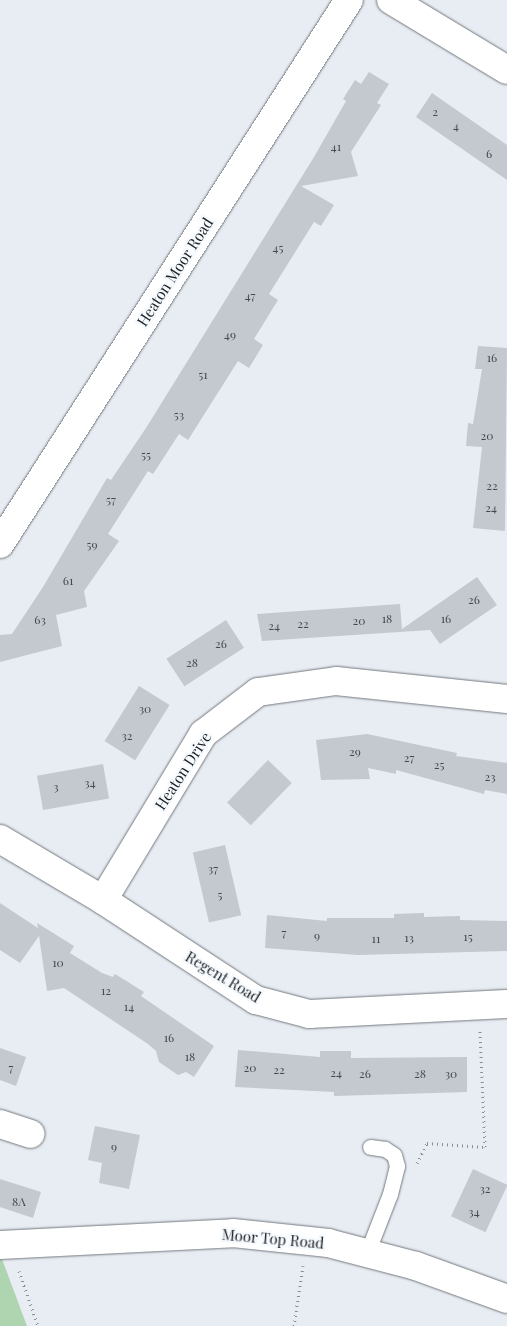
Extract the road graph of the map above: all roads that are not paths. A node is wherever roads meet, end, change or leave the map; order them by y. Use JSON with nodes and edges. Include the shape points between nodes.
{"nodes":[{"id":1,"x":349,"y":0,"type":"edge"},
{"id":2,"x":391,"y":0,"type":"edge"},
{"id":3,"x":507,"y":70,"type":"edge"},
{"id":4,"x":0,"y":544,"type":"edge"},
{"id":5,"x":507,"y":699,"type":"edge"},
{"id":6,"x":0,"y":838,"type":"edge"},
{"id":7,"x":103,"y":900,"type":"junction"},
{"id":8,"x":507,"y":1004,"type":"edge"},
{"id":9,"x":0,"y":1124,"type":"edge"},
{"id":10,"x":30,"y":1134,"type":"dead end"},
{"id":11,"x":370,"y":1147,"type":"dead end"},
{"id":12,"x":5,"y":1244,"type":"edge"},
{"id":13,"x":367,"y":1253,"type":"junction"},
{"id":14,"x":507,"y":1299,"type":"edge"}],
"edges":[{"from":1,"to":4,"type":"street","name":"Heaton Moor Road"},
{"from":2,"to":3,"type":"street"},
{"from":5,"to":7,"type":"street","name":"Heaton Drive","via":[[336,681],[258,692],[203,734]]},
{"from":6,"to":7,"type":"street","name":"Regent Road"},
{"from":7,"to":8,"type":"street","name":"Regent Road","via":[[256,1000],[309,1014]]},
{"from":9,"to":10,"type":"street"},
{"from":11,"to":13,"type":"lane","via":[[385,1149],[394,1155],[397,1166],[390,1194]]},
{"from":12,"to":13,"type":"street","name":"Moor Top Road","via":[[233,1233],[307,1241]]},
{"from":13,"to":14,"type":"street","name":"Moor Top Road","via":[[416,1266]]}]}
